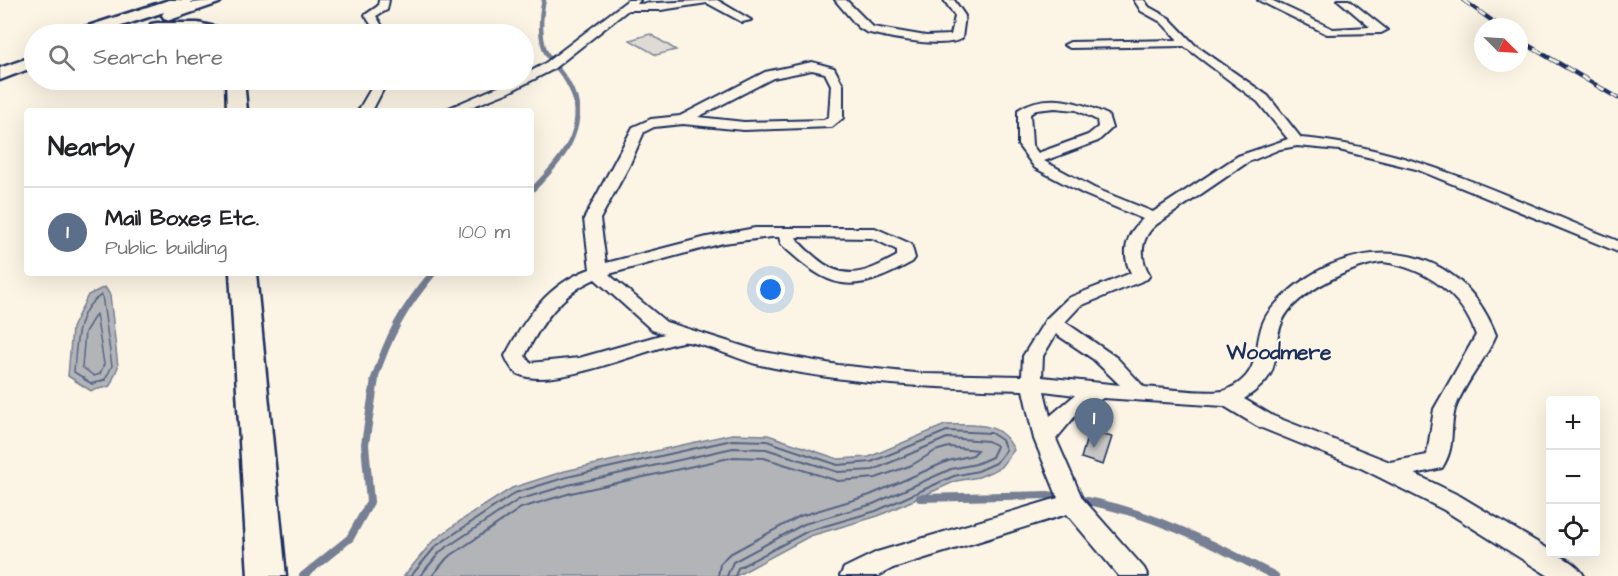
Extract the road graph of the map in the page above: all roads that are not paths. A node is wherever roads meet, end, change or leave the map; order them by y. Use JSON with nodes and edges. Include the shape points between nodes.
{"nodes":[{"id":1,"x":185,"y":0,"type":"edge"},
{"id":2,"x":214,"y":0,"type":"edge"},
{"id":3,"x":219,"y":0,"type":"edge"},
{"id":4,"x":384,"y":0,"type":"edge"},
{"id":5,"x":635,"y":0,"type":"edge"},
{"id":6,"x":709,"y":0,"type":"edge"},
{"id":7,"x":840,"y":0,"type":"edge"},
{"id":8,"x":949,"y":0,"type":"edge"},
{"id":9,"x":1139,"y":0,"type":"edge"},
{"id":10,"x":1263,"y":0,"type":"edge"},
{"id":11,"x":1343,"y":0,"type":"edge"},
{"id":12,"x":624,"y":7,"type":"junction"},
{"id":13,"x":746,"y":20,"type":"dead end"},
{"id":14,"x":112,"y":24,"type":"edge"},
{"id":15,"x":142,"y":24,"type":"edge"},
{"id":16,"x":223,"y":24,"type":"edge"},
{"id":17,"x":376,"y":24,"type":"edge"},
{"id":18,"x":1186,"y":43,"type":"junction"},
{"id":19,"x":1070,"y":45,"type":"dead end"},
{"id":20,"x":24,"y":55,"type":"edge"},
{"id":21,"x":0,"y":63,"type":"edge"},
{"id":22,"x":24,"y":66,"type":"edge"},
{"id":23,"x":0,"y":74,"type":"edge"},
{"id":24,"x":534,"y":75,"type":"edge"},
{"id":25,"x":236,"y":90,"type":"edge"},
{"id":26,"x":377,"y":90,"type":"edge"},
{"id":27,"x":502,"y":90,"type":"edge"},
{"id":28,"x":237,"y":108,"type":"edge"},
{"id":29,"x":367,"y":108,"type":"edge"},
{"id":30,"x":457,"y":108,"type":"edge"},
{"id":31,"x":683,"y":120,"type":"junction"},
{"id":32,"x":1297,"y":142,"type":"junction"},
{"id":33,"x":1035,"y":159,"type":"junction"},
{"id":34,"x":1154,"y":218,"type":"junction"},
{"id":35,"x":789,"y":232,"type":"junction"},
{"id":36,"x":1618,"y":247,"type":"edge"},
{"id":37,"x":599,"y":271,"type":"junction"},
{"id":38,"x":243,"y":276,"type":"edge"},
{"id":39,"x":1053,"y":323,"type":"junction"},
{"id":40,"x":681,"y":335,"type":"junction"},
{"id":41,"x":1032,"y":382,"type":"junction"},
{"id":42,"x":1101,"y":390,"type":"junction"},
{"id":43,"x":1138,"y":394,"type":"junction"},
{"id":44,"x":1227,"y":399,"type":"junction"},
{"id":45,"x":1046,"y":439,"type":"junction"},
{"id":46,"x":1389,"y":471,"type":"junction"},
{"id":47,"x":1072,"y":503,"type":"junction"},
{"id":48,"x":267,"y":576,"type":"edge"},
{"id":49,"x":853,"y":576,"type":"edge"},
{"id":50,"x":1134,"y":576,"type":"edge"},
{"id":51,"x":1571,"y":576,"type":"edge"}],
"edges":[{"from":1,"to":14,"type":"street"},
{"from":2,"to":15,"type":"street"},
{"from":3,"to":16,"type":"street"},
{"from":4,"to":17,"type":"street","via":[[383,8],[370,15]]},
{"from":5,"to":12,"type":"street"},
{"from":6,"to":12,"type":"street","via":[[661,7]]},
{"from":6,"to":13,"type":"street"},
{"from":7,"to":8,"type":"street","via":[[870,30],[937,40],[956,38],[960,29],[960,16]]},
{"from":9,"to":18,"type":"street"},
{"from":10,"to":11,"type":"street","via":[[1330,32],[1381,30]]},
{"from":12,"to":24,"type":"street","via":[[596,32]]},
{"from":18,"to":19,"type":"street"},
{"from":18,"to":32,"type":"street","via":[[1263,99]]},
{"from":20,"to":21,"type":"street"},
{"from":22,"to":23,"type":"street"},
{"from":25,"to":28,"type":"street"},
{"from":26,"to":29,"type":"street"},
{"from":27,"to":30,"type":"street"},
{"from":31,"to":31,"type":"street","via":[[782,70],[819,67],[830,71],[837,85],[836,118],[827,124],[744,126]]},
{"from":31,"to":37,"type":"street","via":[[651,123],[635,135],[592,219]]},
{"from":32,"to":34,"type":"street","via":[[1272,146],[1241,160]]},
{"from":32,"to":36,"type":"street","via":[[1353,146],[1401,159]]},
{"from":33,"to":33,"type":"street","via":[[1093,138],[1105,128],[1103,118],[1065,104],[1026,110],[1024,145]]},
{"from":33,"to":34,"type":"street","via":[[1089,191]]},
{"from":34,"to":39,"type":"street","via":[[1140,232],[1133,258],[1141,274],[1074,302]]},
{"from":35,"to":35,"type":"street","via":[[875,233],[905,248],[906,258],[866,275],[837,278],[824,272],[787,240]]},
{"from":35,"to":37,"type":"street","via":[[738,233]]},
{"from":37,"to":40,"type":"street","via":[[606,282],[659,326]]},
{"from":37,"to":40,"type":"street","via":[[570,285],[547,307],[515,356],[525,370],[541,372],[604,358]]},
{"from":38,"to":48,"type":"street"},
{"from":39,"to":41,"type":"street","via":[[1034,356]]},
{"from":39,"to":43,"type":"street","via":[[1126,375]]},
{"from":40,"to":41,"type":"street","via":[[756,357],[838,372],[924,381]]},
{"from":41,"to":42,"type":"street"},
{"from":41,"to":45,"type":"street"},
{"from":42,"to":43,"type":"street"},
{"from":42,"to":45,"type":"street","via":[[1082,398],[1068,410]]},
{"from":43,"to":44,"type":"street"},
{"from":44,"to":46,"type":"street","via":[[1265,421]]},
{"from":44,"to":46,"type":"street","via":[[1259,376],[1269,328],[1285,305],[1316,282],[1364,258],[1406,261],[1461,292],[1477,310],[1486,335],[1444,411],[1441,454],[1434,462]]},
{"from":45,"to":47,"type":"street"},
{"from":46,"to":51,"type":"street","via":[[1452,503]]},
{"from":47,"to":49,"type":"street","via":[[896,556]]},
{"from":47,"to":50,"type":"street"}]}
